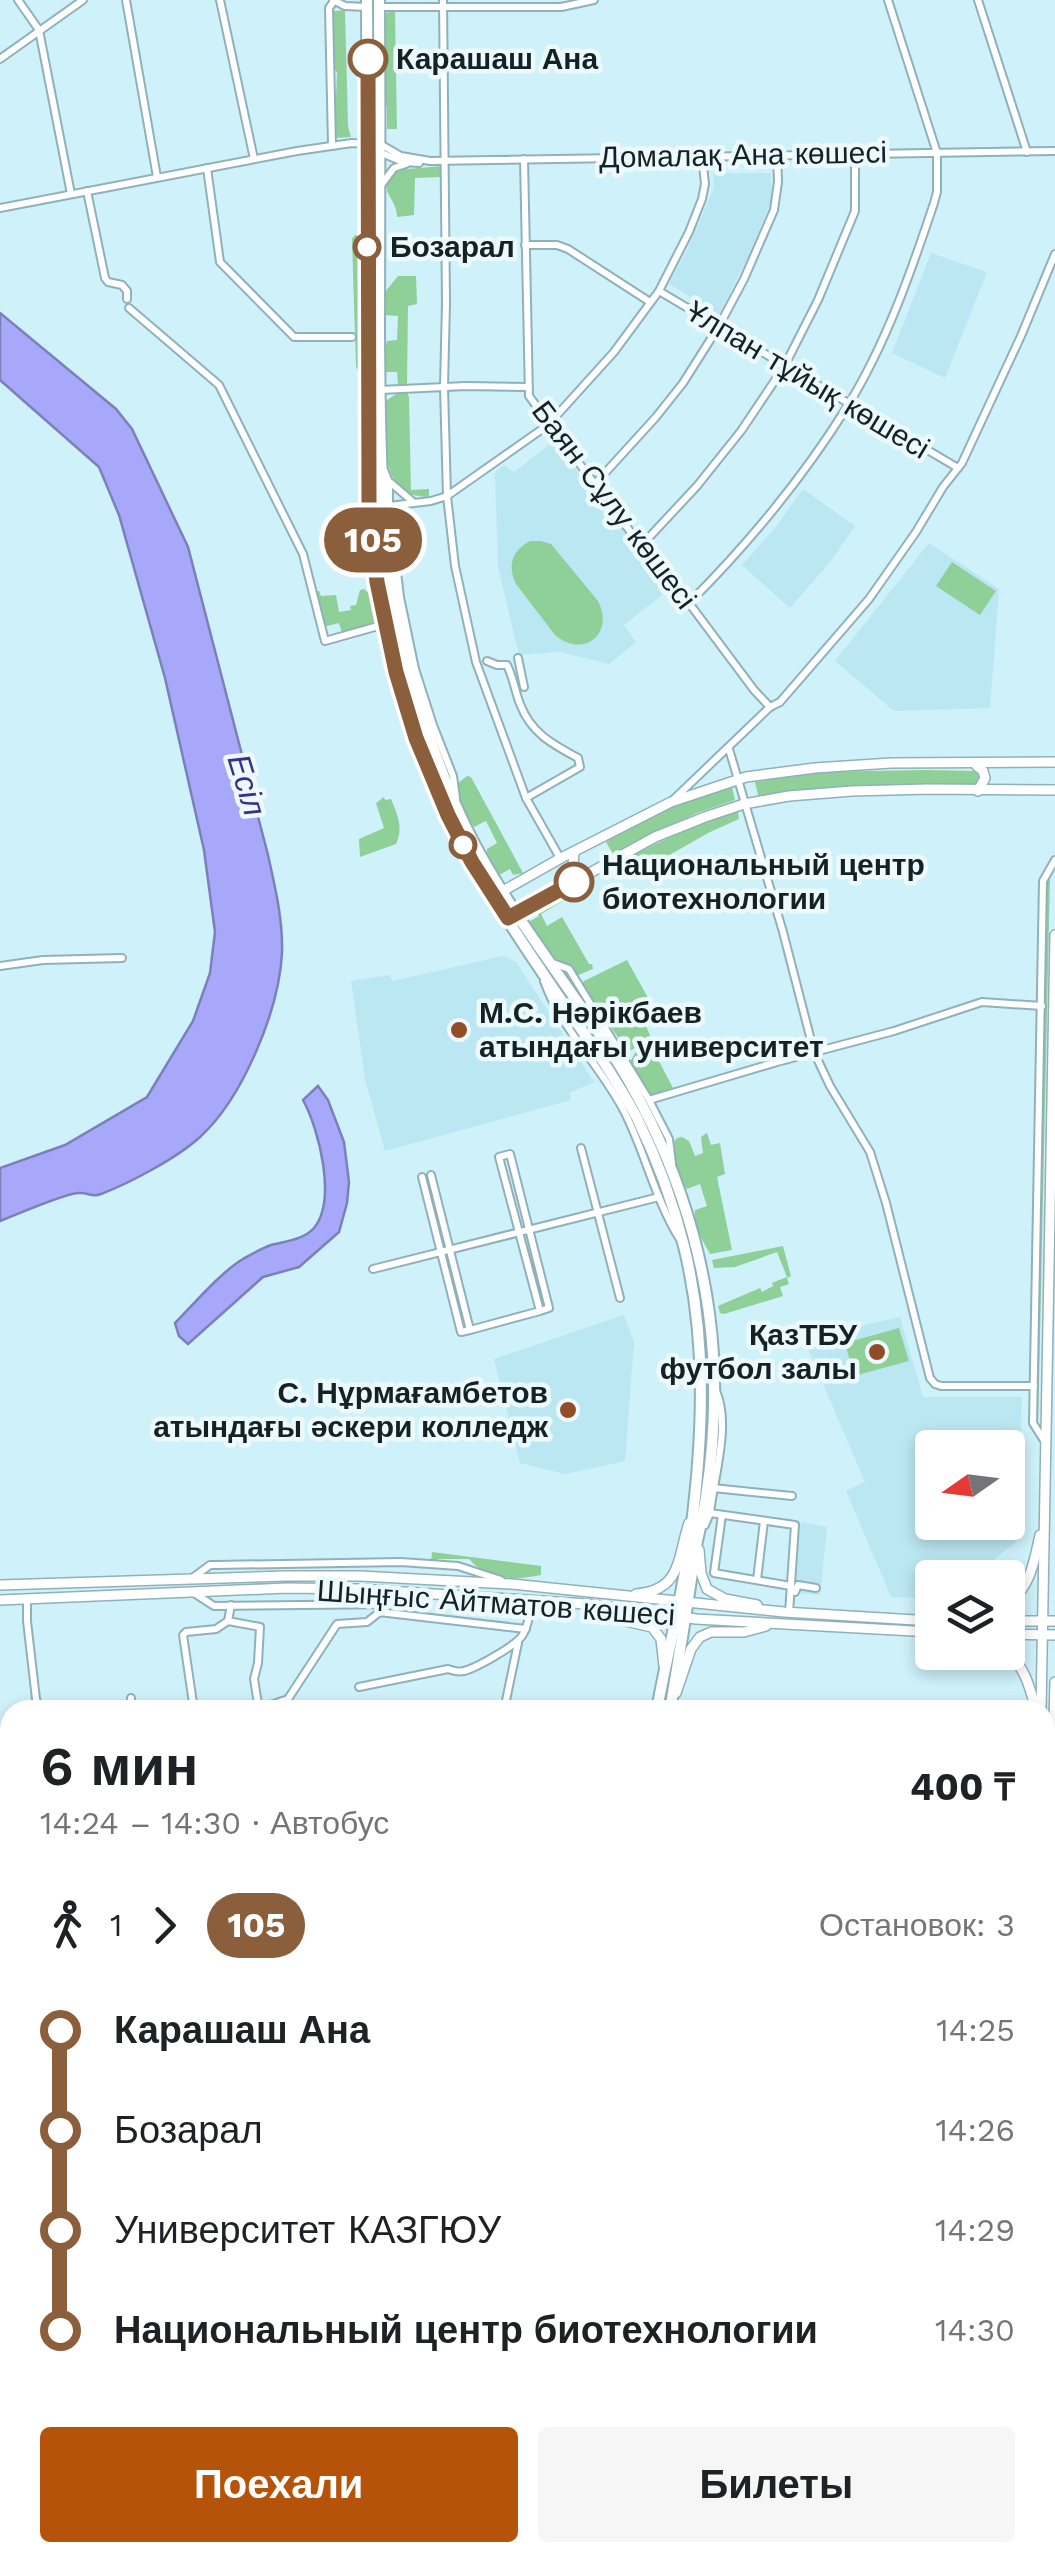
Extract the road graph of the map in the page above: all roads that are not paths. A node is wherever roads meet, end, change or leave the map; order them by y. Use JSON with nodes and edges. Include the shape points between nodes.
{"nodes":[{"id":1,"x":18,"y":0,"type":"edge"},
{"id":2,"x":83,"y":0,"type":"edge"},
{"id":3,"x":126,"y":0,"type":"edge"},
{"id":4,"x":220,"y":0,"type":"edge"},
{"id":5,"x":594,"y":0,"type":"edge"},
{"id":6,"x":888,"y":0,"type":"edge"},
{"id":7,"x":978,"y":0,"type":"edge"},
{"id":8,"x":333,"y":1,"type":"edge"},
{"id":9,"x":373,"y":3,"type":"edge"},
{"id":10,"x":443,"y":4,"type":"edge"},
{"id":11,"x":39,"y":30,"type":"junction"},
{"id":12,"x":0,"y":59,"type":"edge"},
{"id":13,"x":332,"y":146,"type":"junction"},
{"id":14,"x":374,"y":146,"type":"junction"},
{"id":15,"x":937,"y":152,"type":"junction"},
{"id":16,"x":1027,"y":152,"type":"junction"},
{"id":17,"x":1055,"y":152,"type":"edge"},
{"id":18,"x":855,"y":154,"type":"junction"},
{"id":19,"x":777,"y":155,"type":"junction"},
{"id":20,"x":702,"y":156,"type":"junction"},
{"id":21,"x":524,"y":158,"type":"junction"},
{"id":22,"x":254,"y":159,"type":"junction"},
{"id":23,"x":430,"y":161,"type":"junction"},
{"id":24,"x":445,"y":161,"type":"junction"},
{"id":25,"x":408,"y":163,"type":"junction"},
{"id":26,"x":207,"y":168,"type":"junction"},
{"id":27,"x":157,"y":178,"type":"junction"},
{"id":28,"x":379,"y":189,"type":"junction"},
{"id":29,"x":87,"y":191,"type":"junction"},
{"id":30,"x":71,"y":194,"type":"junction"},
{"id":31,"x":0,"y":208,"type":"edge"},
{"id":32,"x":526,"y":246,"type":"junction"},
{"id":33,"x":1055,"y":254,"type":"edge"},
{"id":34,"x":1055,"y":283,"type":"edge"},
{"id":35,"x":1042,"y":287,"type":"junction"},
{"id":36,"x":659,"y":291,"type":"junction"},
{"id":37,"x":127,"y":299,"type":"dead end"},
{"id":38,"x":650,"y":302,"type":"junction"},
{"id":39,"x":129,"y":308,"type":"dead end"},
{"id":40,"x":719,"y":326,"type":"junction"},
{"id":41,"x":352,"y":338,"type":"dead end"},
{"id":42,"x":784,"y":367,"type":"junction"},
{"id":43,"x":444,"y":387,"type":"junction"},
{"id":44,"x":528,"y":387,"type":"junction"},
{"id":45,"x":374,"y":390,"type":"junction"},
{"id":46,"x":849,"y":404,"type":"junction"},
{"id":47,"x":548,"y":425,"type":"junction"},
{"id":48,"x":380,"y":456,"type":"junction"},
{"id":49,"x":958,"y":468,"type":"junction"},
{"id":50,"x":389,"y":482,"type":"junction"},
{"id":51,"x":594,"y":485,"type":"junction"},
{"id":52,"x":447,"y":496,"type":"junction"},
{"id":53,"x":412,"y":501,"type":"junction"},
{"id":54,"x":389,"y":506,"type":"junction"},
{"id":55,"x":641,"y":546,"type":"junction"},
{"id":56,"x":688,"y":603,"type":"junction"},
{"id":57,"x":390,"y":622,"type":"junction"},
{"id":58,"x":518,"y":658,"type":"dead end"},
{"id":59,"x":488,"y":660,"type":"dead end"},
{"id":60,"x":524,"y":688,"type":"dead end"},
{"id":61,"x":770,"y":708,"type":"junction"},
{"id":62,"x":729,"y":748,"type":"junction"},
{"id":63,"x":1055,"y":762,"type":"edge"},
{"id":64,"x":974,"y":763,"type":"junction"},
{"id":65,"x":738,"y":780,"type":"junction"},
{"id":66,"x":1055,"y":790,"type":"edge"},
{"id":67,"x":978,"y":791,"type":"junction"},
{"id":68,"x":526,"y":798,"type":"junction"},
{"id":69,"x":671,"y":802,"type":"junction"},
{"id":70,"x":744,"y":804,"type":"junction"},
{"id":71,"x":456,"y":809,"type":"junction"},
{"id":72,"x":574,"y":852,"type":"junction"},
{"id":73,"x":561,"y":858,"type":"junction"},
{"id":74,"x":1055,"y":860,"type":"edge"},
{"id":75,"x":587,"y":875,"type":"junction"},
{"id":76,"x":498,"y":894,"type":"junction"},
{"id":77,"x":512,"y":916,"type":"junction"},
{"id":78,"x":1055,"y":936,"type":"edge"},
{"id":79,"x":122,"y":958,"type":"dead end"},
{"id":80,"x":0,"y":966,"type":"edge"},
{"id":81,"x":545,"y":966,"type":"junction"},
{"id":82,"x":1042,"y":1006,"type":"junction"},
{"id":83,"x":814,"y":1052,"type":"junction"},
{"id":84,"x":649,"y":1100,"type":"junction"},
{"id":85,"x":581,"y":1148,"type":"dead end"},
{"id":86,"x":672,"y":1169,"type":"junction"},
{"id":87,"x":426,"y":1176,"type":"dead end"},
{"id":88,"x":659,"y":1197,"type":"junction"},
{"id":89,"x":598,"y":1212,"type":"junction"},
{"id":90,"x":530,"y":1230,"type":"junction"},
{"id":91,"x":518,"y":1232,"type":"junction"},
{"id":92,"x":684,"y":1247,"type":"junction"},
{"id":93,"x":445,"y":1251,"type":"junction"},
{"id":94,"x":373,"y":1269,"type":"dead end"},
{"id":95,"x":620,"y":1298,"type":"dead end"},
{"id":96,"x":540,"y":1311,"type":"junction"},
{"id":97,"x":1051,"y":1341,"type":"edge"},
{"id":98,"x":713,"y":1385,"type":"junction"},
{"id":99,"x":1034,"y":1386,"type":"junction"},
{"id":100,"x":1046,"y":1443,"type":"junction"},
{"id":101,"x":713,"y":1488,"type":"junction"},
{"id":102,"x":792,"y":1496,"type":"dead end"},
{"id":103,"x":692,"y":1510,"type":"junction"},
{"id":104,"x":710,"y":1513,"type":"junction"},
{"id":105,"x":722,"y":1515,"type":"junction"},
{"id":106,"x":1044,"y":1518,"type":"junction"},
{"id":107,"x":764,"y":1521,"type":"junction"},
{"id":108,"x":698,"y":1540,"type":"junction"},
{"id":109,"x":191,"y":1579,"type":"junction"},
{"id":110,"x":757,"y":1580,"type":"junction"},
{"id":111,"x":512,"y":1584,"type":"junction"},
{"id":112,"x":0,"y":1586,"type":"edge"},
{"id":113,"x":791,"y":1586,"type":"junction"},
{"id":114,"x":1025,"y":1586,"type":"edge"},
{"id":115,"x":816,"y":1588,"type":"dead end"},
{"id":116,"x":423,"y":1592,"type":"junction"},
{"id":117,"x":193,"y":1593,"type":"junction"},
{"id":118,"x":618,"y":1594,"type":"junction"},
{"id":119,"x":0,"y":1600,"type":"edge"},
{"id":120,"x":27,"y":1600,"type":"junction"},
{"id":121,"x":684,"y":1603,"type":"junction"},
{"id":122,"x":587,"y":1604,"type":"junction"},
{"id":123,"x":230,"y":1605,"type":"junction"},
{"id":124,"x":530,"y":1612,"type":"dead end"},
{"id":125,"x":789,"y":1613,"type":"junction"},
{"id":126,"x":681,"y":1617,"type":"junction"},
{"id":127,"x":915,"y":1620,"type":"edge"},
{"id":128,"x":228,"y":1621,"type":"junction"},
{"id":129,"x":1025,"y":1621,"type":"edge"},
{"id":130,"x":1042,"y":1621,"type":"junction"},
{"id":131,"x":1055,"y":1621,"type":"edge"},
{"id":132,"x":773,"y":1624,"type":"junction"},
{"id":133,"x":526,"y":1628,"type":"junction"},
{"id":134,"x":915,"y":1631,"type":"edge"},
{"id":135,"x":1025,"y":1634,"type":"edge"},
{"id":136,"x":1042,"y":1634,"type":"junction"},
{"id":137,"x":1055,"y":1634,"type":"edge"},
{"id":138,"x":518,"y":1641,"type":"junction"},
{"id":139,"x":664,"y":1668,"type":"junction"},
{"id":140,"x":1022,"y":1670,"type":"edge"},
{"id":141,"x":360,"y":1687,"type":"dead end"},
{"id":142,"x":38,"y":1700,"type":"edge"},
{"id":143,"x":192,"y":1700,"type":"edge"},
{"id":144,"x":258,"y":1700,"type":"edge"},
{"id":145,"x":285,"y":1700,"type":"edge"},
{"id":146,"x":506,"y":1700,"type":"edge"},
{"id":147,"x":659,"y":1700,"type":"edge"},
{"id":148,"x":671,"y":1700,"type":"edge"},
{"id":149,"x":673,"y":1700,"type":"edge"},
{"id":150,"x":1035,"y":1700,"type":"edge"},
{"id":151,"x":1039,"y":1700,"type":"edge"}],
"edges":[{"from":1,"to":11,"type":"street"},
{"from":2,"to":11,"type":"street"},
{"from":3,"to":27,"type":"street"},
{"from":4,"to":22,"type":"street"},
{"from":5,"to":10,"type":"street","via":[[561,7]]},
{"from":6,"to":15,"type":"street"},
{"from":7,"to":16,"type":"street"},
{"from":8,"to":9,"type":"street"},
{"from":8,"to":13,"type":"street"},
{"from":9,"to":10,"type":"street"},
{"from":9,"to":14,"type":"main road"},
{"from":10,"to":24,"type":"street"},
{"from":11,"to":12,"type":"street"},
{"from":11,"to":30,"type":"street"},
{"from":13,"to":14,"type":"street"},
{"from":13,"to":22,"type":"street"},
{"from":14,"to":23,"type":"street","name":"Домалақ Ана көшесі"},
{"from":14,"to":25,"type":"street","name":"Домалақ Ана көшесі"},
{"from":14,"to":28,"type":"main road"},
{"from":14,"to":45,"type":"main road"},
{"from":15,"to":16,"type":"street","name":"Домалақ Ана көшесі"},
{"from":15,"to":18,"type":"street","name":"Домалақ Ана көшесі"},
{"from":15,"to":46,"type":"street","via":[[937,192],[913,266]]},
{"from":16,"to":17,"type":"street","name":"Домалақ Ана көшесі"},
{"from":18,"to":19,"type":"street","name":"Домалақ Ана көшесі"},
{"from":18,"to":42,"type":"street","via":[[855,211]]},
{"from":19,"to":20,"type":"street","name":"Домалақ Ана көшесі"},
{"from":19,"to":40,"type":"street","via":[[774,210]]},
{"from":20,"to":21,"type":"street","name":"Домалақ Ана көшесі"},
{"from":20,"to":36,"type":"street","via":[[702,198]]},
{"from":21,"to":24,"type":"street","name":"Домалақ Ана көшесі"},
{"from":21,"to":32,"type":"street","name":"Баян Сұлу көшесі"},
{"from":22,"to":26,"type":"street"},
{"from":23,"to":24,"type":"street","name":"Домалақ Ана көшесі"},
{"from":23,"to":25,"type":"street","name":"Домалақ Ана көшесі"},
{"from":24,"to":43,"type":"street"},
{"from":25,"to":28,"type":"street","via":[[394,168]]},
{"from":26,"to":27,"type":"street"},
{"from":26,"to":41,"type":"street","via":[[220,262],[294,337]]},
{"from":27,"to":29,"type":"street"},
{"from":28,"to":45,"type":"main road"},
{"from":29,"to":30,"type":"street"},
{"from":29,"to":37,"type":"street","via":[[105,278],[122,285]]},
{"from":30,"to":31,"type":"street"},
{"from":32,"to":38,"type":"street","via":[[568,249]]},
{"from":32,"to":44,"type":"street","name":"Баян Сұлу көшесі"},
{"from":33,"to":35,"type":"street"},
{"from":34,"to":35,"type":"street"},
{"from":35,"to":49,"type":"street"},
{"from":36,"to":38,"type":"street"},
{"from":36,"to":40,"type":"street","name":"Ұлпан тұйық көшесі"},
{"from":38,"to":47,"type":"street"},
{"from":39,"to":57,"type":"street","via":[[218,385],[303,554],[325,641]]},
{"from":40,"to":42,"type":"street","name":"Ұлпан тұйық көшесі"},
{"from":40,"to":51,"type":"street","via":[[683,384]]},
{"from":42,"to":46,"type":"street","name":"Ұлпан тұйық көшесі"},
{"from":42,"to":55,"type":"street","via":[[741,431]]},
{"from":43,"to":44,"type":"street"},
{"from":43,"to":45,"type":"street"},
{"from":43,"to":52,"type":"street"},
{"from":44,"to":47,"type":"street","name":"Баян Сұлу көшесі"},
{"from":45,"to":48,"type":"main road"},
{"from":45,"to":57,"type":"main road","via":[[369,503],[377,582]]},
{"from":46,"to":49,"type":"street","name":"Ұлпан тұйық көшесі"},
{"from":46,"to":56,"type":"street","via":[[770,516]]},
{"from":47,"to":51,"type":"street","name":"Баян Сұлу көшесі"},
{"from":47,"to":52,"type":"street"},
{"from":48,"to":50,"type":"street"},
{"from":48,"to":57,"type":"main road"},
{"from":49,"to":61,"type":"street","via":[[869,598]]},
{"from":50,"to":53,"type":"street"},
{"from":50,"to":54,"type":"street"},
{"from":51,"to":55,"type":"street","name":"Баян Сұлу көшесі"},
{"from":52,"to":53,"type":"street"},
{"from":52,"to":68,"type":"street","via":[[476,662]]},
{"from":53,"to":54,"type":"street"},
{"from":54,"to":71,"type":"street","via":[[415,669],[454,779]]},
{"from":55,"to":56,"type":"street","name":"Баян Сұлу көшесі"},
{"from":56,"to":61,"type":"street","name":"Баян Сұлу көшесі"},
{"from":57,"to":71,"type":"main road"},
{"from":57,"to":76,"type":"main road","via":[[400,691],[432,777],[472,862]]},
{"from":58,"to":60,"type":"street"},
{"from":59,"to":68,"type":"street","via":[[507,665],[532,727],[578,758],[580,767]]},
{"from":61,"to":62,"type":"street"},
{"from":62,"to":65,"type":"street"},
{"from":62,"to":69,"type":"street"},
{"from":63,"to":64,"type":"main road"},
{"from":64,"to":65,"type":"main road","via":[[891,762]]},
{"from":64,"to":67,"type":"main road","via":[[985,778]]},
{"from":65,"to":69,"type":"main road"},
{"from":65,"to":70,"type":"street"},
{"from":66,"to":67,"type":"main road"},
{"from":67,"to":70,"type":"main road","via":[[852,791]]},
{"from":68,"to":73,"type":"street"},
{"from":69,"to":72,"type":"main road"},
{"from":70,"to":75,"type":"main road","via":[[655,837]]},
{"from":70,"to":83,"type":"street"},
{"from":71,"to":76,"type":"main road"},
{"from":72,"to":73,"type":"main road"},
{"from":72,"to":75,"type":"main road","via":[[573,866]]},
{"from":73,"to":76,"type":"main road"},
{"from":74,"to":82,"type":"street","via":[[1043,881]]},
{"from":75,"to":77,"type":"main road"},
{"from":76,"to":77,"type":"main road"},
{"from":77,"to":81,"type":"main road"},
{"from":78,"to":97,"type":"main road"},
{"from":79,"to":80,"type":"street"},
{"from":81,"to":84,"type":"street","via":[[569,969]]},
{"from":81,"to":86,"type":"main road","via":[[612,1052]]},
{"from":81,"to":88,"type":"street","via":[[553,1006],[604,1074]]},
{"from":81,"to":92,"type":"main road","via":[[636,1118]]},
{"from":82,"to":83,"type":"street","via":[[982,1002]]},
{"from":82,"to":99,"type":"street"},
{"from":83,"to":84,"type":"street"},
{"from":83,"to":99,"type":"street","via":[[870,1152],[930,1378],[941,1386]]},
{"from":84,"to":86,"type":"street","via":[[669,1139]]},
{"from":85,"to":89,"type":"street"},
{"from":86,"to":98,"type":"main road","via":[[702,1273]]},
{"from":87,"to":93,"type":"street"},
{"from":88,"to":89,"type":"street"},
{"from":88,"to":92,"type":"street"},
{"from":89,"to":90,"type":"street"},
{"from":89,"to":95,"type":"street"},
{"from":90,"to":91,"type":"street"},
{"from":90,"to":91,"type":"street","via":[[510,1154],[498,1157]]},
{"from":90,"to":96,"type":"street","via":[[550,1308]]},
{"from":91,"to":93,"type":"street"},
{"from":91,"to":96,"type":"street"},
{"from":92,"to":103,"type":"main road","via":[[702,1383]]},
{"from":93,"to":94,"type":"street"},
{"from":93,"to":96,"type":"street","via":[[466,1331]]},
{"from":97,"to":100,"type":"main road"},
{"from":98,"to":101,"type":"street","via":[[723,1424]]},
{"from":98,"to":108,"type":"main road"},
{"from":99,"to":100,"type":"street","via":[[1033,1422]]},
{"from":100,"to":106,"type":"main road"},
{"from":101,"to":102,"type":"street"},
{"from":101,"to":104,"type":"street"},
{"from":103,"to":118,"type":"main road","via":[[665,1586]]},
{"from":103,"to":121,"type":"main road"},
{"from":104,"to":105,"type":"street"},
{"from":104,"to":108,"type":"street"},
{"from":105,"to":107,"type":"street"},
{"from":105,"to":110,"type":"street","via":[[714,1574]]},
{"from":106,"to":114,"type":"main road"},
{"from":106,"to":130,"type":"main road"},
{"from":107,"to":110,"type":"street"},
{"from":107,"to":113,"type":"street","via":[[795,1525]]},
{"from":108,"to":121,"type":"main road"},
{"from":108,"to":125,"type":"main road","via":[[706,1590]]},
{"from":109,"to":111,"type":"main road","name":"Шыңғыс Айтматов көшесі","via":[[360,1576]]},
{"from":109,"to":111,"type":"street","via":[[216,1564],[400,1562],[458,1566]]},
{"from":109,"to":112,"type":"main road","name":"Шыңғыс Айтматов көшесі"},
{"from":110,"to":113,"type":"street"},
{"from":111,"to":118,"type":"main road","name":"Шыңғыс Айтматов көшесі"},
{"from":113,"to":125,"type":"street"},
{"from":115,"to":125,"type":"street","via":[[796,1586]]},
{"from":116,"to":117,"type":"main road","name":"Шыңғыс Айтматов көшесі"},
{"from":116,"to":122,"type":"main road","name":"Шыңғыс Айтматов көшесі"},
{"from":116,"to":123,"type":"street","via":[[399,1604]]},
{"from":117,"to":120,"type":"main road","name":"Шыңғыс Айтматов көшесі"},
{"from":117,"to":123,"type":"street","via":[[214,1606]]},
{"from":118,"to":121,"type":"main road","name":"Шыңғыс Айтматов көшесі"},
{"from":119,"to":120,"type":"main road","name":"Шыңғыс Айтматов көшесі"},
{"from":120,"to":142,"type":"street"},
{"from":121,"to":125,"type":"main road","name":"Шыңғыс Айтматов көшесі"},
{"from":121,"to":126,"type":"main road"},
{"from":122,"to":126,"type":"main road","name":"Шыңғыс Айтматов көшесі"},
{"from":122,"to":139,"type":"main road","via":[[652,1627]]},
{"from":123,"to":128,"type":"street"},
{"from":124,"to":133,"type":"street"},
{"from":125,"to":127,"type":"main road","name":"Шыңғыс Айтматов көшесі"},
{"from":126,"to":132,"type":"main road","name":"Шыңғыс Айтматов көшесі"},
{"from":126,"to":139,"type":"main road"},
{"from":126,"to":148,"type":"main road"},
{"from":128,"to":143,"type":"street","via":[[183,1637]]},
{"from":128,"to":144,"type":"street","via":[[260,1627]]},
{"from":129,"to":130,"type":"main road"},
{"from":130,"to":131,"type":"main road"},
{"from":130,"to":136,"type":"main road"},
{"from":132,"to":134,"type":"main road","name":"Шыңғыс Айтматов көшесі"},
{"from":132,"to":149,"type":"main road","via":[[700,1637]]},
{"from":133,"to":138,"type":"street"},
{"from":133,"to":145,"type":"street","via":[[382,1610],[367,1622],[338,1624]]},
{"from":135,"to":136,"type":"main road"},
{"from":136,"to":137,"type":"main road"},
{"from":136,"to":151,"type":"main road"},
{"from":138,"to":141,"type":"street","via":[[464,1671]]},
{"from":138,"to":146,"type":"street"},
{"from":139,"to":147,"type":"main road"},
{"from":140,"to":150,"type":"main road"}]}
